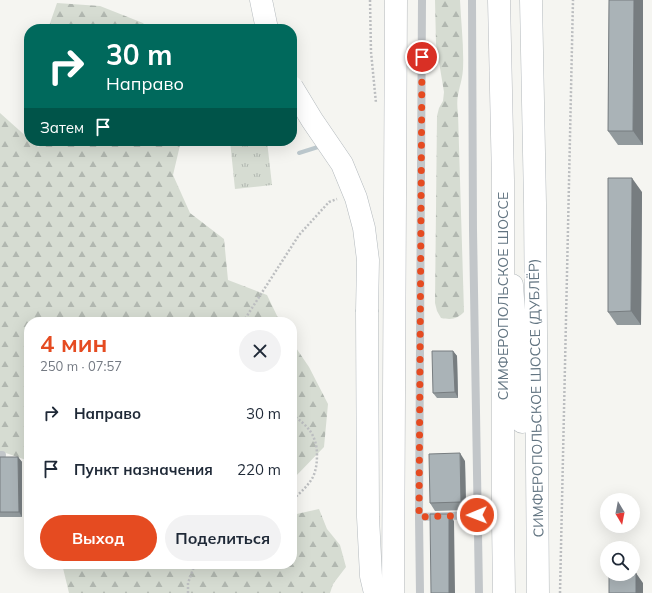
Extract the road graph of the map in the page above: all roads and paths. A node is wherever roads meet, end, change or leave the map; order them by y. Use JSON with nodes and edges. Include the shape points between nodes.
{"nodes":[{"id":1,"x":261,"y":0,"type":"edge"},
{"id":2,"x":396,"y":0,"type":"edge"},
{"id":3,"x":422,"y":0,"type":"edge"},
{"id":4,"x":472,"y":0,"type":"edge"},
{"id":5,"x":499,"y":0,"type":"edge"},
{"id":6,"x":531,"y":0,"type":"edge"},
{"id":7,"x":573,"y":0,"type":"edge"},
{"id":8,"x":266,"y":24,"type":"edge"},
{"id":9,"x":297,"y":94,"type":"edge"},
{"id":10,"x":503,"y":180,"type":"junction"},
{"id":11,"x":342,"y":205,"type":"dead end"},
{"id":12,"x":246,"y":317,"type":"edge"},
{"id":13,"x":297,"y":419,"type":"edge"},
{"id":14,"x":297,"y":495,"type":"edge"},
{"id":15,"x":477,"y":515,"type":"junction"},
{"id":16,"x":419,"y":517,"type":"junction"},
{"id":17,"x":193,"y":569,"type":"edge"},
{"id":18,"x":188,"y":593,"type":"edge"},
{"id":19,"x":374,"y":593,"type":"edge"},
{"id":20,"x":393,"y":593,"type":"edge"},
{"id":21,"x":420,"y":593,"type":"edge"},
{"id":22,"x":479,"y":593,"type":"edge"},
{"id":23,"x":504,"y":593,"type":"edge"},
{"id":24,"x":531,"y":593,"type":"edge"},
{"id":25,"x":538,"y":593,"type":"edge"},
{"id":26,"x":560,"y":593,"type":"edge"}],
"edges":[{"from":1,"to":8,"type":"main road"},
{"from":2,"to":20,"type":"main road"},
{"from":3,"to":16,"type":"lane"},
{"from":4,"to":15,"type":"lane","via":[[472,230]]},
{"from":5,"to":10,"type":"main road","name":"СИМФЕРОПОЛЬСКОЕ ШОССЕ"},
{"from":6,"to":25,"type":"main road","name":"СИМФЕРОПОЛЬСКОЕ ШОССЕ (ДУБЛЁР)"},
{"from":7,"to":26,"type":"path"},
{"from":9,"to":19,"type":"main road","bridge":true,"via":[[342,164],[356,198],[364,228],[367,254],[368,517]]},
{"from":10,"to":23,"type":"main road","name":"СИМФЕРОПОЛЬСКОЕ ШОССЕ"},
{"from":10,"to":24,"type":"main road","via":[[522,409],[528,573]]},
{"from":11,"to":12,"type":"path","via":[[337,199],[329,202],[309,222]]},
{"from":13,"to":14,"type":"path","via":[[314,436],[317,466],[313,477]]},
{"from":15,"to":16,"type":"lane"},
{"from":15,"to":22,"type":"lane"},
{"from":16,"to":21,"type":"lane"},
{"from":17,"to":18,"type":"path","via":[[188,583]]}]}
